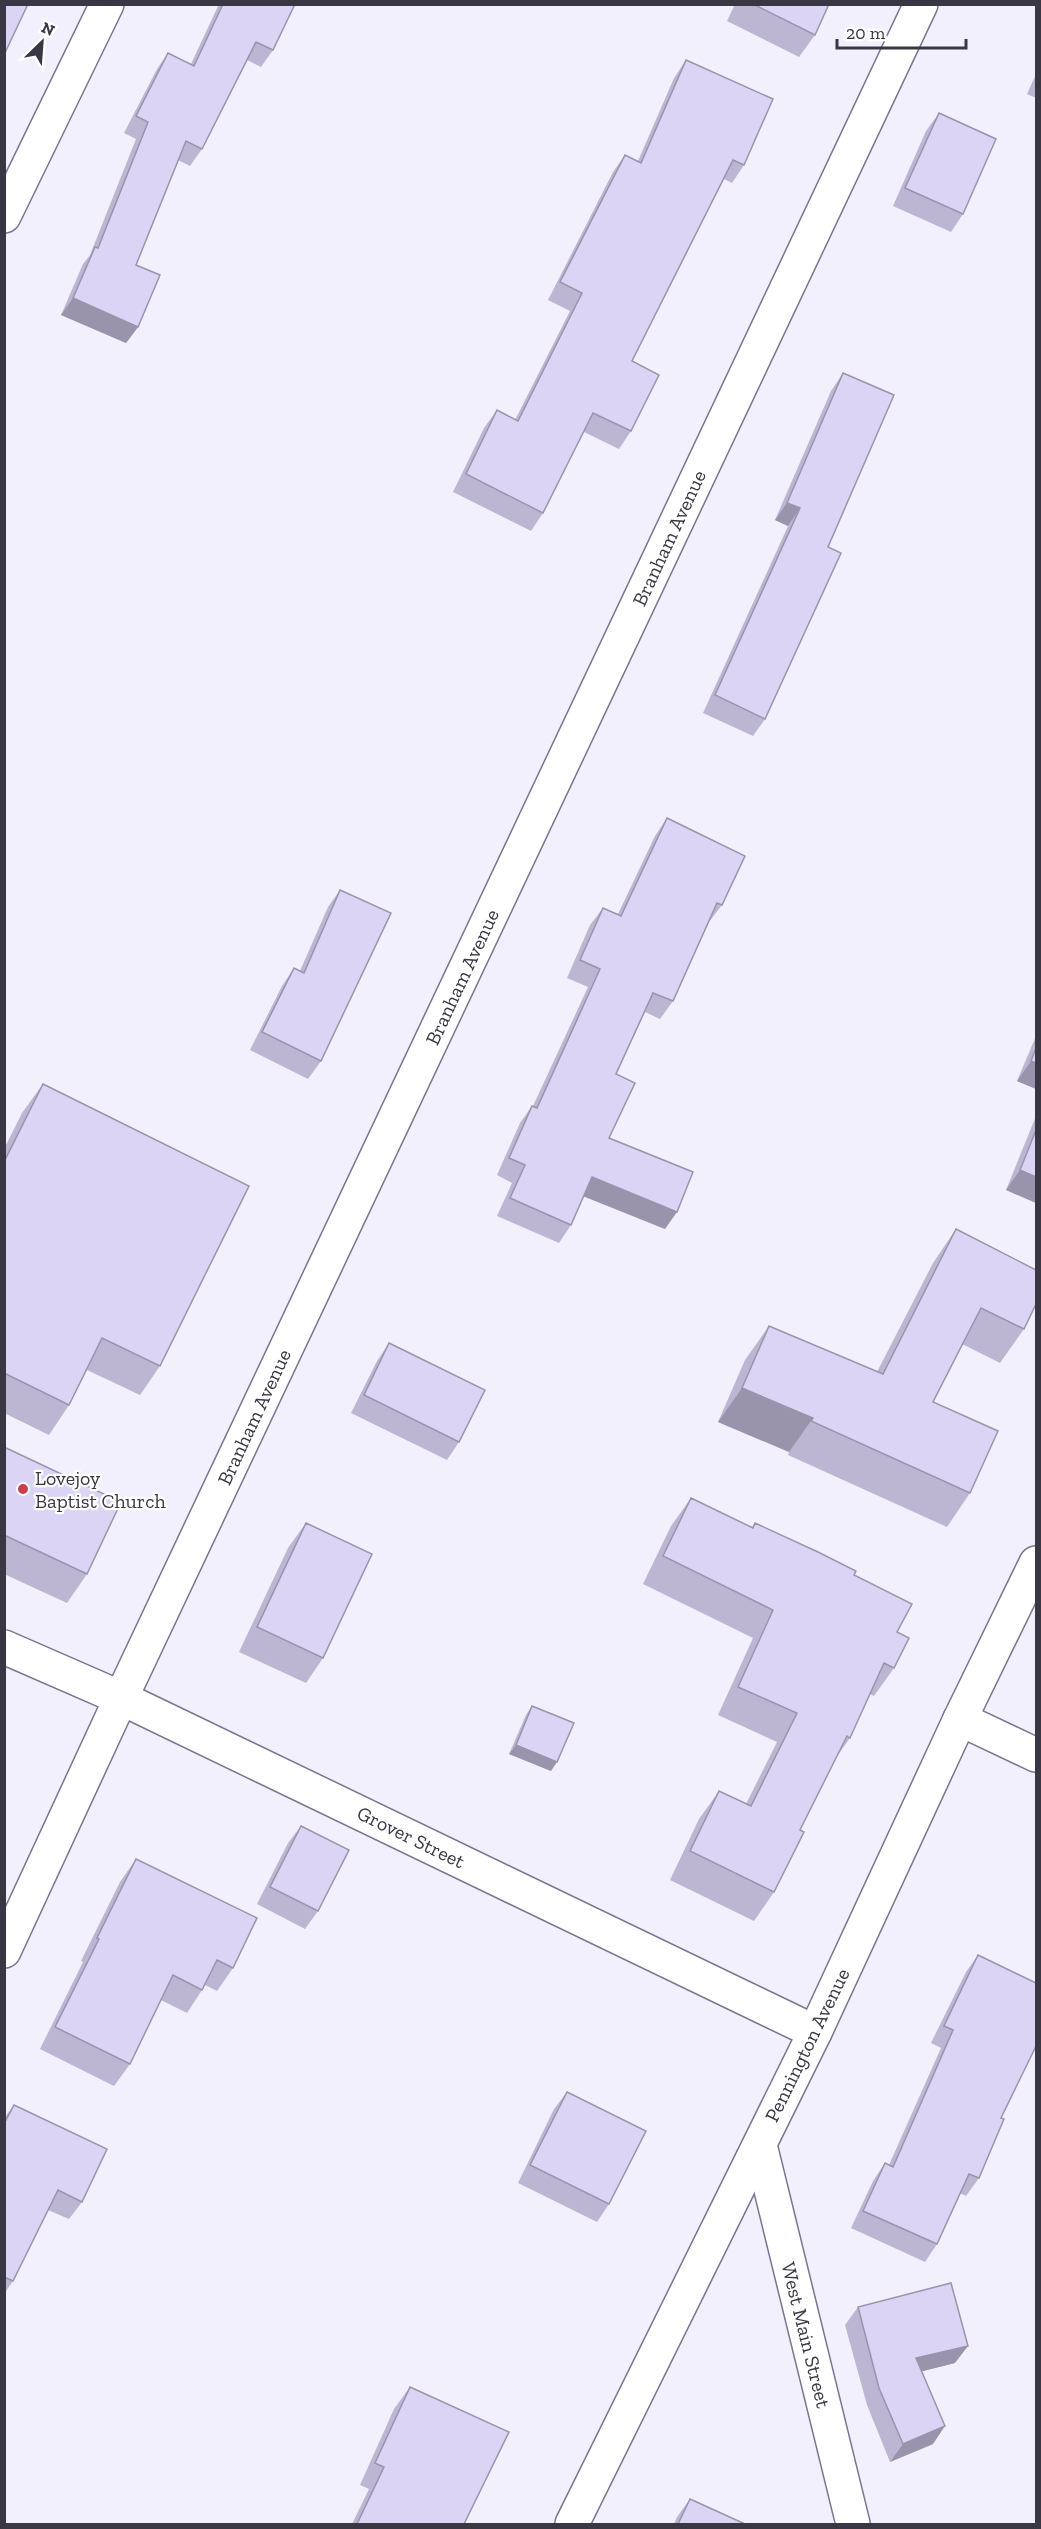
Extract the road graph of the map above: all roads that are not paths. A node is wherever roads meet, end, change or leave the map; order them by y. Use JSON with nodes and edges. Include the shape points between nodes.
{"nodes":[{"id":1,"x":107,"y":4,"type":"edge"},
{"id":2,"x":921,"y":4,"type":"edge"},
{"id":3,"x":4,"y":216,"type":"edge"},
{"id":4,"x":1036,"y":1563,"type":"edge"},
{"id":5,"x":4,"y":1647,"type":"edge"},
{"id":6,"x":121,"y":1698,"type":"junction"},
{"id":7,"x":960,"y":1719,"type":"junction"},
{"id":8,"x":1036,"y":1755,"type":"edge"},
{"id":9,"x":4,"y":1951,"type":"edge"},
{"id":10,"x":815,"y":2032,"type":"junction"},
{"id":11,"x":760,"y":2145,"type":"junction"},
{"id":12,"x":572,"y":2524,"type":"edge"},
{"id":13,"x":853,"y":2524,"type":"edge"}],
"edges":[{"from":1,"to":3,"type":"street"},
{"from":2,"to":6,"type":"street","name":"Branham Avenue"},
{"from":4,"to":7,"type":"street","name":"Pennington Avenue"},
{"from":5,"to":6,"type":"street","name":"Grover Street"},
{"from":6,"to":9,"type":"street","name":"Branham Avenue"},
{"from":6,"to":10,"type":"street","name":"Grover Street"},
{"from":7,"to":8,"type":"street"},
{"from":7,"to":10,"type":"street","name":"Pennington Avenue"},
{"from":10,"to":11,"type":"street","name":"Pennington Avenue"},
{"from":11,"to":12,"type":"street","name":"Pennington Avenue"},
{"from":11,"to":13,"type":"street","name":"West Main Street"}]}
